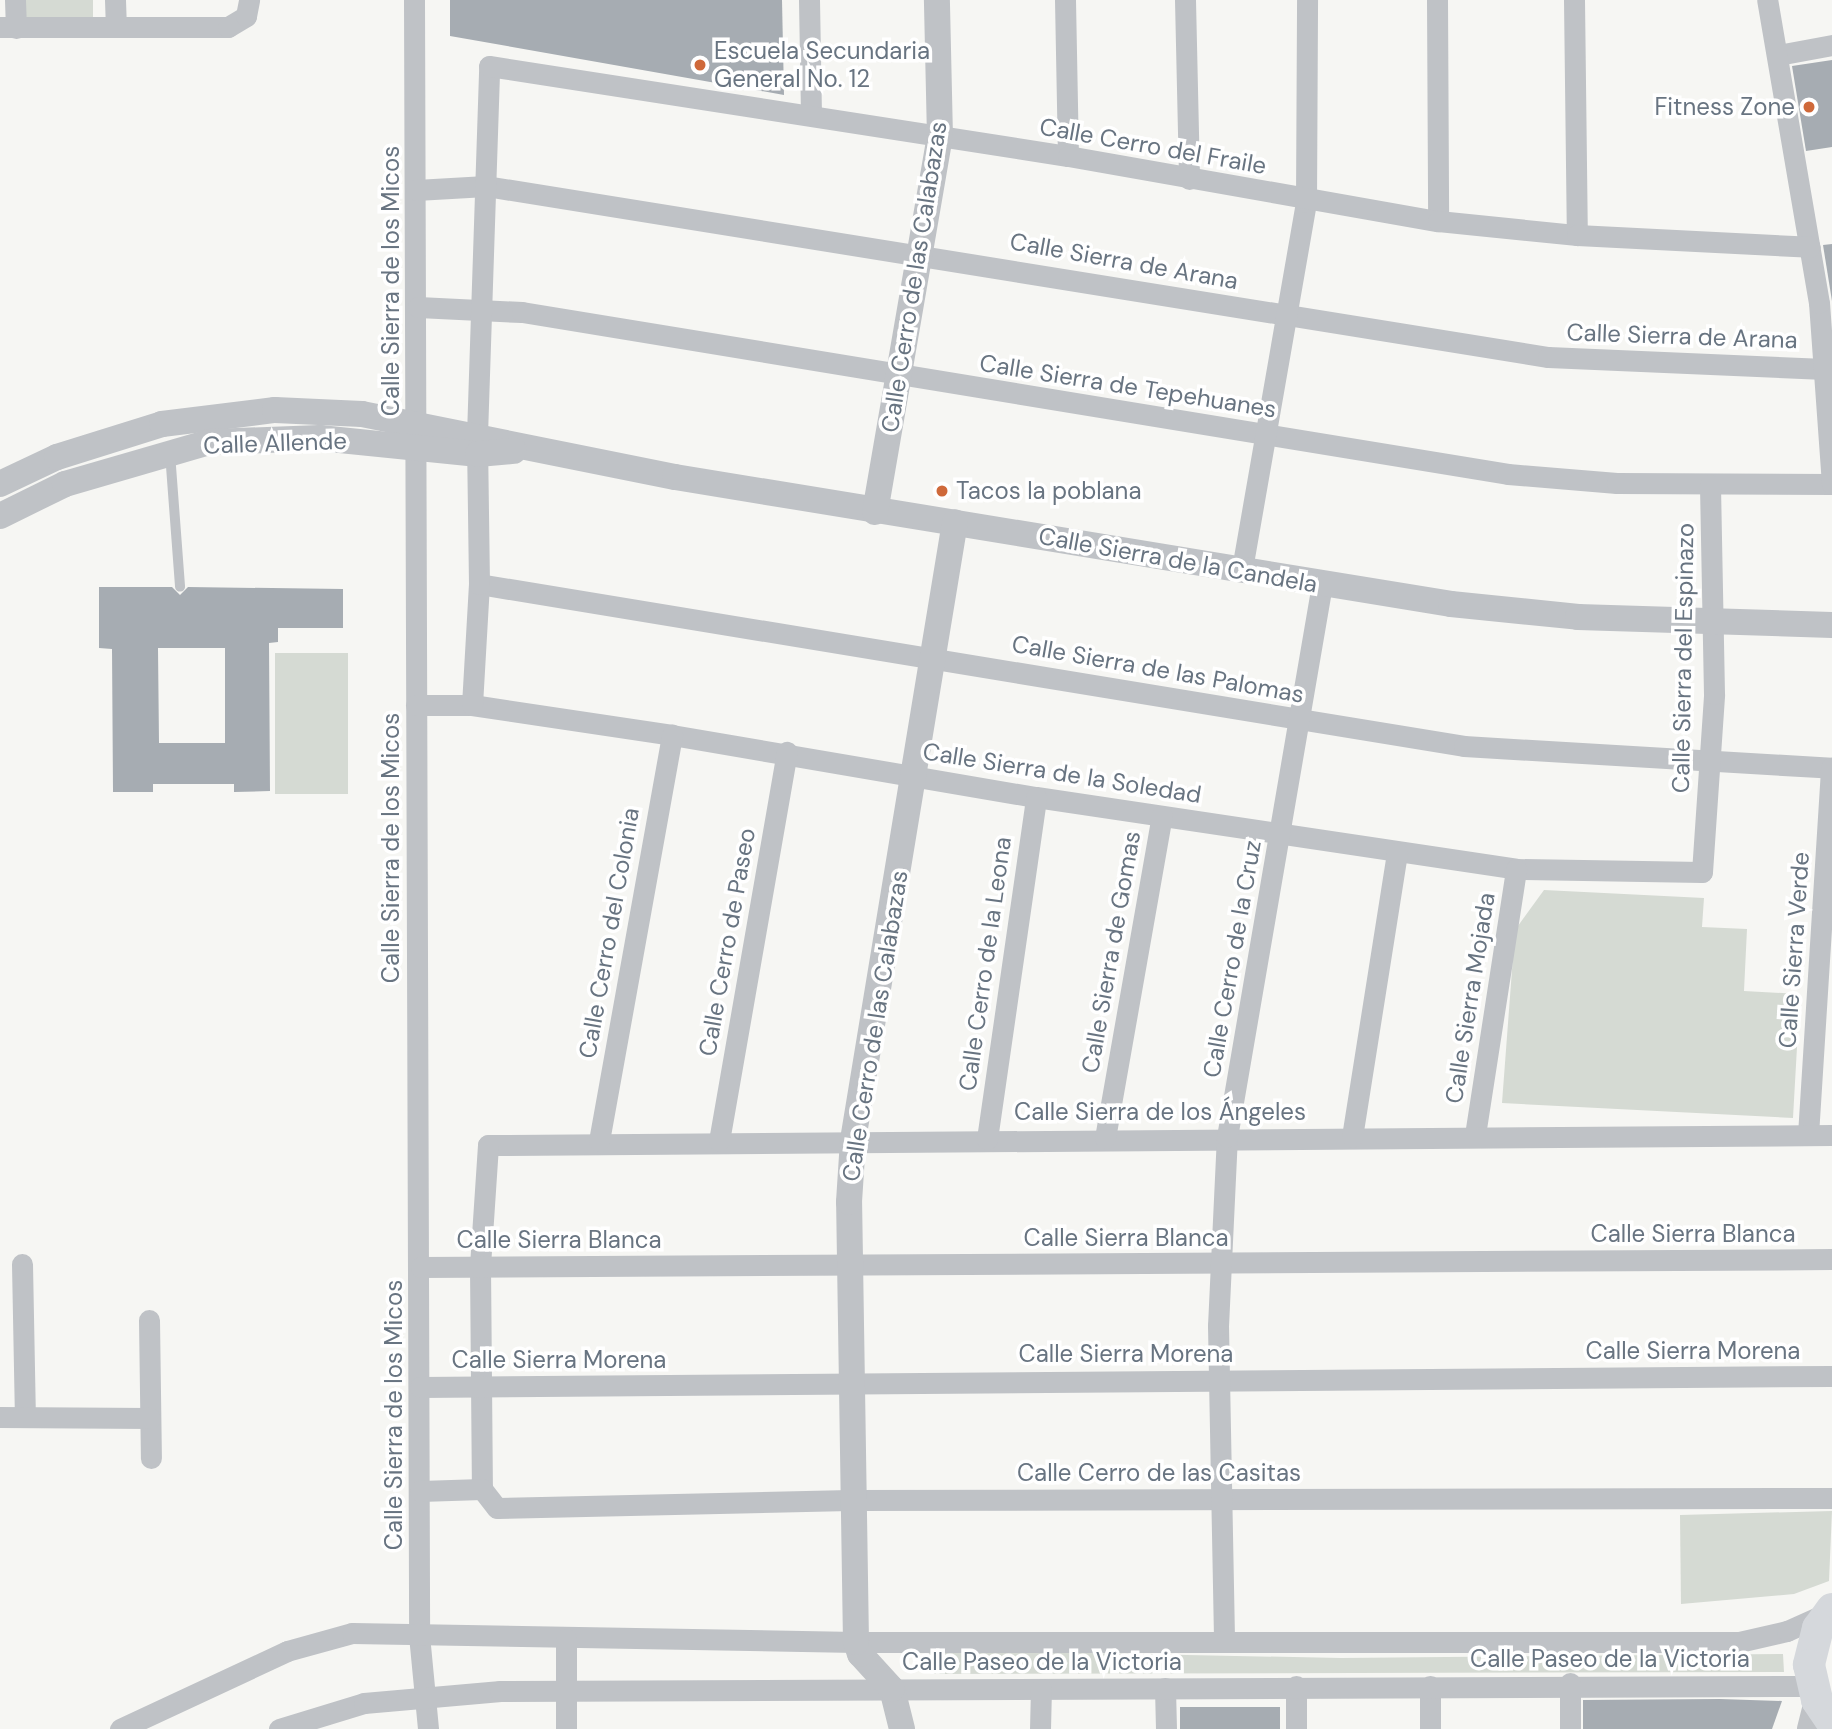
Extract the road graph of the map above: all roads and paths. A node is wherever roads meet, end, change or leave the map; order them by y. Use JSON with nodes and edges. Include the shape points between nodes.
{"nodes":[{"id":1,"x":15,"y":0,"type":"edge"},
{"id":2,"x":115,"y":0,"type":"edge"},
{"id":3,"x":249,"y":0,"type":"edge"},
{"id":4,"x":414,"y":0,"type":"edge"},
{"id":5,"x":809,"y":0,"type":"edge"},
{"id":6,"x":937,"y":0,"type":"edge"},
{"id":7,"x":1065,"y":0,"type":"edge"},
{"id":8,"x":1185,"y":0,"type":"edge"},
{"id":9,"x":1307,"y":0,"type":"edge"},
{"id":10,"x":1437,"y":0,"type":"edge"},
{"id":11,"x":1574,"y":0,"type":"edge"},
{"id":12,"x":1767,"y":0,"type":"edge"},
{"id":13,"x":116,"y":27,"type":"junction"},
{"id":14,"x":8,"y":28,"type":"edge"},
{"id":15,"x":1832,"y":45,"type":"edge"},
{"id":16,"x":1778,"y":55,"type":"junction"},
{"id":17,"x":811,"y":115,"type":"junction"},
{"id":18,"x":940,"y":136,"type":"junction"},
{"id":19,"x":1068,"y":156,"type":"junction"},
{"id":20,"x":1189,"y":179,"type":"junction"},
{"id":21,"x":486,"y":186,"type":"junction"},
{"id":22,"x":416,"y":190,"type":"junction"},
{"id":23,"x":1306,"y":202,"type":"junction"},
{"id":24,"x":1438,"y":221,"type":"junction"},
{"id":25,"x":1577,"y":235,"type":"junction"},
{"id":26,"x":1810,"y":247,"type":"junction"},
{"id":27,"x":922,"y":253,"type":"junction"},
{"id":28,"x":418,"y":307,"type":"junction"},
{"id":29,"x":482,"y":309,"type":"junction"},
{"id":30,"x":1288,"y":316,"type":"junction"},
{"id":31,"x":1825,"y":369,"type":"junction"},
{"id":32,"x":900,"y":375,"type":"junction"},
{"id":33,"x":206,"y":416,"type":"junction"},
{"id":34,"x":418,"y":435,"type":"junction"},
{"id":35,"x":1266,"y":435,"type":"junction"},
{"id":36,"x":210,"y":442,"type":"junction"},
{"id":37,"x":477,"y":444,"type":"junction"},
{"id":38,"x":170,"y":450,"type":"junction"},
{"id":39,"x":0,"y":484,"type":"edge"},
{"id":40,"x":1832,"y":484,"type":"edge"},
{"id":41,"x":1710,"y":485,"type":"junction"},
{"id":42,"x":875,"y":512,"type":"junction"},
{"id":43,"x":0,"y":516,"type":"edge"},
{"id":44,"x":955,"y":522,"type":"junction"},
{"id":45,"x":1242,"y":569,"type":"junction"},
{"id":46,"x":479,"y":584,"type":"junction"},
{"id":47,"x":1322,"y":584,"type":"junction"},
{"id":48,"x":180,"y":587,"type":"dead end"},
{"id":49,"x":1714,"y":623,"type":"junction"},
{"id":50,"x":1832,"y":625,"type":"edge"},
{"id":51,"x":932,"y":656,"type":"junction"},
{"id":52,"x":416,"y":705,"type":"junction"},
{"id":53,"x":472,"y":705,"type":"junction"},
{"id":54,"x":1299,"y":720,"type":"junction"},
{"id":55,"x":672,"y":735,"type":"junction"},
{"id":56,"x":787,"y":752,"type":"junction"},
{"id":57,"x":1711,"y":764,"type":"junction"},
{"id":58,"x":1832,"y":768,"type":"edge"},
{"id":59,"x":914,"y":776,"type":"junction"},
{"id":60,"x":1036,"y":797,"type":"junction"},
{"id":61,"x":1162,"y":816,"type":"junction"},
{"id":62,"x":1282,"y":833,"type":"junction"},
{"id":63,"x":1397,"y":853,"type":"junction"},
{"id":64,"x":1516,"y":869,"type":"junction"},
{"id":65,"x":1702,"y":872,"type":"joint"},
{"id":66,"x":1475,"y":1135,"type":"junction"},
{"id":67,"x":1808,"y":1135,"type":"junction"},
{"id":68,"x":1832,"y":1135,"type":"edge"},
{"id":69,"x":1352,"y":1137,"type":"junction"},
{"id":70,"x":1105,"y":1138,"type":"junction"},
{"id":71,"x":1227,"y":1138,"type":"junction"},
{"id":72,"x":987,"y":1139,"type":"junction"},
{"id":73,"x":853,"y":1140,"type":"junction"},
{"id":74,"x":598,"y":1141,"type":"junction"},
{"id":75,"x":719,"y":1141,"type":"junction"},
{"id":76,"x":1832,"y":1259,"type":"edge"},
{"id":77,"x":1219,"y":1263,"type":"junction"},
{"id":78,"x":22,"y":1264,"type":"dead end"},
{"id":79,"x":480,"y":1266,"type":"junction"},
{"id":80,"x":849,"y":1266,"type":"junction"},
{"id":81,"x":421,"y":1268,"type":"junction"},
{"id":82,"x":149,"y":1320,"type":"dead end"},
{"id":83,"x":1832,"y":1376,"type":"edge"},
{"id":84,"x":1219,"y":1380,"type":"junction"},
{"id":85,"x":849,"y":1382,"type":"junction"},
{"id":86,"x":481,"y":1386,"type":"junction"},
{"id":87,"x":420,"y":1387,"type":"junction"},
{"id":88,"x":25,"y":1416,"type":"junction"},
{"id":89,"x":0,"y":1417,"type":"edge"},
{"id":90,"x":150,"y":1418,"type":"junction"},
{"id":91,"x":151,"y":1458,"type":"dead end"},
{"id":92,"x":420,"y":1491,"type":"junction"},
{"id":93,"x":485,"y":1495,"type":"junction"},
{"id":94,"x":1832,"y":1498,"type":"edge"},
{"id":95,"x":1222,"y":1499,"type":"junction"},
{"id":96,"x":850,"y":1500,"type":"junction"},
{"id":97,"x":1830,"y":1610,"type":"edge"},
{"id":98,"x":419,"y":1634,"type":"junction"},
{"id":99,"x":1224,"y":1638,"type":"junction"},
{"id":100,"x":566,"y":1639,"type":"junction"},
{"id":101,"x":856,"y":1642,"type":"junction"},
{"id":102,"x":1570,"y":1684,"type":"junction"},
{"id":103,"x":1296,"y":1686,"type":"junction"},
{"id":104,"x":1430,"y":1686,"type":"junction"},
{"id":105,"x":1165,"y":1688,"type":"junction"},
{"id":106,"x":892,"y":1689,"type":"junction"},
{"id":107,"x":1041,"y":1689,"type":"junction"},
{"id":108,"x":566,"y":1690,"type":"junction"},
{"id":109,"x":424,"y":1695,"type":"junction"},
{"id":110,"x":1817,"y":1709,"type":"edge"},
{"id":111,"x":135,"y":1726,"type":"edge"},
{"id":112,"x":279,"y":1729,"type":"edge"},
{"id":113,"x":428,"y":1729,"type":"edge"},
{"id":114,"x":566,"y":1729,"type":"edge"},
{"id":115,"x":902,"y":1729,"type":"edge"},
{"id":116,"x":1040,"y":1729,"type":"edge"},
{"id":117,"x":1166,"y":1729,"type":"edge"},
{"id":118,"x":1296,"y":1729,"type":"edge"},
{"id":119,"x":1430,"y":1729,"type":"edge"},
{"id":120,"x":1570,"y":1729,"type":"edge"}],
"edges":[{"from":1,"to":14,"type":"street"},
{"from":2,"to":13,"type":"street"},
{"from":3,"to":13,"type":"street","via":[[246,16],[234,26]]},
{"from":4,"to":22,"type":"street","name":"Calle Sierra de los Micos"},
{"from":5,"to":17,"type":"street"},
{"from":6,"to":18,"type":"street","name":"Calle Cerro de las Calabazas"},
{"from":7,"to":19,"type":"street"},
{"from":8,"to":20,"type":"street"},
{"from":9,"to":23,"type":"street"},
{"from":10,"to":24,"type":"street"},
{"from":11,"to":25,"type":"street"},
{"from":12,"to":16,"type":"street"},
{"from":13,"to":14,"type":"street"},
{"from":15,"to":16,"type":"street"},
{"from":16,"to":26,"type":"street"},
{"from":17,"to":18,"type":"street","name":"Calle Cerro del Fraile"},
{"from":17,"to":21,"type":"street","name":"Calle Cerro del Fraile","via":[[489,66]]},
{"from":18,"to":19,"type":"street","name":"Calle Cerro del Fraile"},
{"from":18,"to":27,"type":"street","name":"Calle Cerro de las Calabazas"},
{"from":19,"to":20,"type":"street","name":"Calle Cerro del Fraile"},
{"from":20,"to":23,"type":"street","name":"Calle Cerro del Fraile"},
{"from":21,"to":22,"type":"street","name":"Calle Sierra de Arana"},
{"from":21,"to":27,"type":"street","name":"Calle Sierra de Arana"},
{"from":21,"to":29,"type":"street"},
{"from":22,"to":28,"type":"street","name":"Calle Sierra de los Micos"},
{"from":23,"to":24,"type":"street","name":"Calle Cerro del Fraile"},
{"from":23,"to":30,"type":"street"},
{"from":24,"to":25,"type":"street","name":"Calle Cerro del Fraile"},
{"from":25,"to":26,"type":"street","name":"Calle Cerro del Fraile"},
{"from":26,"to":31,"type":"street"},
{"from":27,"to":30,"type":"street","name":"Calle Sierra de Arana"},
{"from":27,"to":32,"type":"street","name":"Calle Cerro de las Calabazas"},
{"from":28,"to":29,"type":"street","name":"Calle Sierra de Tepehuanes"},
{"from":28,"to":34,"type":"street","name":"Calle Sierra de los Micos"},
{"from":29,"to":32,"type":"street","name":"Calle Sierra de Tepehuanes"},
{"from":29,"to":37,"type":"street"},
{"from":30,"to":31,"type":"street","name":"Calle Sierra de Arana","via":[[1548,357]]},
{"from":30,"to":35,"type":"street"},
{"from":31,"to":40,"type":"street"},
{"from":32,"to":35,"type":"street","name":"Calle Sierra de Tepehuanes"},
{"from":32,"to":42,"type":"street","name":"Calle Cerro de las Calabazas"},
{"from":33,"to":34,"type":"street","name":"Calle Allende","via":[[317,410]]},
{"from":33,"to":36,"type":"street"},
{"from":33,"to":39,"type":"street","name":"Calle Allende","via":[[125,434]]},
{"from":34,"to":36,"type":"street","name":"Calle Allende"},
{"from":34,"to":37,"type":"street","name":"Calle Allende"},
{"from":34,"to":52,"type":"street","name":"Calle Sierra de los Micos"},
{"from":35,"to":41,"type":"street","name":"Calle Sierra de Tepehuanes","via":[[1508,474]]},
{"from":35,"to":45,"type":"street"},
{"from":36,"to":38,"type":"street","name":"Calle Allende"},
{"from":37,"to":42,"type":"street","name":"Calle Sierra de la Candela"},
{"from":37,"to":46,"type":"street"},
{"from":38,"to":43,"type":"street","name":"Calle Allende","via":[[65,484]]},
{"from":38,"to":48,"type":"lane"},
{"from":40,"to":41,"type":"street","name":"Calle Sierra de Tepehuanes"},
{"from":41,"to":49,"type":"street","name":"Calle Sierra del Espinazo"},
{"from":42,"to":44,"type":"street","name":"Calle Sierra de la Candela"},
{"from":44,"to":45,"type":"street","name":"Calle Sierra de la Candela"},
{"from":44,"to":51,"type":"street","name":"Calle Cerro de las Calabazas"},
{"from":45,"to":47,"type":"street","name":"Calle Sierra de la Candela"},
{"from":46,"to":51,"type":"street","name":"Calle Sierra de las Palomas"},
{"from":46,"to":53,"type":"street"},
{"from":47,"to":49,"type":"street","name":"Calle Sierra de la Candela","via":[[1552,614]]},
{"from":47,"to":54,"type":"street","name":"Calle Cerro de la Cruz"},
{"from":49,"to":50,"type":"street","name":"Calle Sierra de la Candela"},
{"from":49,"to":57,"type":"street","name":"Calle Sierra del Espinazo"},
{"from":51,"to":54,"type":"street","name":"Calle Sierra de las Palomas"},
{"from":51,"to":59,"type":"street","name":"Calle Cerro de las Calabazas"},
{"from":52,"to":53,"type":"street","name":"Calle Sierra de la Soledad"},
{"from":52,"to":81,"type":"street","name":"Calle Sierra de los Micos"},
{"from":53,"to":55,"type":"street","name":"Calle Sierra de la Soledad"},
{"from":54,"to":57,"type":"street","name":"Calle Sierra de las Palomas","via":[[1464,746]]},
{"from":54,"to":62,"type":"street","name":"Calle Cerro de la Cruz"},
{"from":55,"to":56,"type":"street","name":"Calle Sierra de la Soledad"},
{"from":55,"to":74,"type":"street","name":"Calle Cerro del Colonia"},
{"from":56,"to":59,"type":"street","name":"Calle Sierra de la Soledad"},
{"from":56,"to":75,"type":"street","name":"Calle Cerro de Paseo"},
{"from":57,"to":58,"type":"street","name":"Calle Sierra de las Palomas"},
{"from":57,"to":65,"type":"street","name":"Calle Sierra del Espinazo"},
{"from":58,"to":67,"type":"street","name":"Calle Sierra Verde"},
{"from":59,"to":60,"type":"street","name":"Calle Sierra de la Soledad"},
{"from":59,"to":73,"type":"street","name":"Calle Cerro de las Calabazas"},
{"from":60,"to":61,"type":"street","name":"Calle Sierra de la Soledad"},
{"from":60,"to":72,"type":"street","name":"Calle Cerro de la Leona"},
{"from":61,"to":62,"type":"street","name":"Calle Sierra de la Soledad"},
{"from":61,"to":70,"type":"street","name":"Calle Sierra de Gomas"},
{"from":62,"to":63,"type":"street","name":"Calle Sierra de la Soledad"},
{"from":62,"to":71,"type":"street","name":"Calle Cerro de la Cruz"},
{"from":63,"to":64,"type":"street","name":"Calle Sierra de la Soledad"},
{"from":63,"to":69,"type":"street"},
{"from":64,"to":65,"type":"street","name":"Calle Sierra de la Soledad"},
{"from":64,"to":66,"type":"street","name":"Calle Sierra Mojada"},
{"from":66,"to":67,"type":"street","name":"Calle Sierra de los Ángeles"},
{"from":66,"to":69,"type":"street","name":"Calle Sierra de los Ángeles"},
{"from":67,"to":68,"type":"street","name":"Calle Sierra de los Ángeles"},
{"from":69,"to":71,"type":"street","name":"Calle Sierra de los Ángeles"},
{"from":70,"to":71,"type":"street","name":"Calle Sierra de los Ángeles"},
{"from":70,"to":72,"type":"street","name":"Calle Sierra de los Ángeles"},
{"from":71,"to":77,"type":"street","name":"Calle Cerro de la Cruz"},
{"from":72,"to":73,"type":"street","name":"Calle Sierra de los Ángeles"},
{"from":73,"to":75,"type":"street","name":"Calle Sierra de los Ángeles"},
{"from":73,"to":80,"type":"street","name":"Calle Cerro de las Calabazas"},
{"from":74,"to":75,"type":"street","name":"Calle Sierra de los Ángeles"},
{"from":74,"to":79,"type":"street","name":"Calle Sierra de los Ángeles","via":[[488,1144]]},
{"from":76,"to":77,"type":"street","name":"Calle Sierra Blanca"},
{"from":77,"to":80,"type":"street","name":"Calle Sierra Blanca"},
{"from":77,"to":84,"type":"street","name":"Calle Cerro de la Cruz"},
{"from":78,"to":88,"type":"street"},
{"from":79,"to":80,"type":"street","name":"Calle Sierra Blanca"},
{"from":79,"to":81,"type":"street","name":"Calle Sierra Blanca"},
{"from":79,"to":86,"type":"street"},
{"from":80,"to":85,"type":"street","name":"Calle Cerro de las Calabazas"},
{"from":81,"to":87,"type":"street","name":"Calle Sierra de los Micos"},
{"from":82,"to":90,"type":"street"},
{"from":83,"to":84,"type":"street","name":"Calle Sierra Morena"},
{"from":84,"to":85,"type":"street","name":"Calle Sierra Morena"},
{"from":84,"to":95,"type":"street","name":"Calle Cerro de la Cruz"},
{"from":85,"to":86,"type":"street","name":"Calle Sierra Morena"},
{"from":85,"to":96,"type":"street","name":"Calle Cerro de las Calabazas"},
{"from":86,"to":87,"type":"street","name":"Calle Sierra Morena"},
{"from":86,"to":93,"type":"street"},
{"from":87,"to":92,"type":"street","name":"Calle Sierra de los Micos"},
{"from":88,"to":89,"type":"street"},
{"from":88,"to":90,"type":"street"},
{"from":90,"to":91,"type":"street"},
{"from":92,"to":93,"type":"street","name":"Calle Cerro de las Casitas"},
{"from":92,"to":98,"type":"street","name":"Calle Sierra de los Micos"},
{"from":93,"to":96,"type":"street","name":"Calle Cerro de las Casitas","via":[[497,1507]]},
{"from":94,"to":95,"type":"street","name":"Calle Cerro de las Casitas"},
{"from":95,"to":96,"type":"street","name":"Calle Cerro de las Casitas"},
{"from":95,"to":99,"type":"street","name":"Calle Cerro de la Cruz"},
{"from":96,"to":101,"type":"street","name":"Calle Cerro de las Calabazas"},
{"from":97,"to":99,"type":"street","name":"Calle Paseo de la Victoria","via":[[1787,1631],[1738,1642]]},
{"from":97,"to":110,"type":"main road","via":[[1811,1646]]},
{"from":98,"to":100,"type":"street","name":"Calle Paseo de la Victoria"},
{"from":98,"to":109,"type":"street","name":"Calle Sierra de los Micos"},
{"from":98,"to":111,"type":"street","name":"Calle Paseo de la Victoria","via":[[352,1633],[315,1642]]},
{"from":99,"to":101,"type":"street","name":"Calle Paseo de la Victoria"},
{"from":100,"to":101,"type":"street","name":"Calle Paseo de la Victoria"},
{"from":100,"to":108,"type":"street"},
{"from":101,"to":106,"type":"street","via":[[860,1654]]},
{"from":102,"to":104,"type":"street","name":"Calle Paseo de la Victoria"},
{"from":102,"to":110,"type":"street","name":"Calle Paseo de la Victoria"},
{"from":102,"to":120,"type":"street"},
{"from":103,"to":104,"type":"street","name":"Calle Paseo de la Victoria"},
{"from":103,"to":105,"type":"street","name":"Calle Paseo de la Victoria"},
{"from":103,"to":118,"type":"street"},
{"from":104,"to":119,"type":"street"},
{"from":105,"to":107,"type":"street","name":"Calle Paseo de la Victoria"},
{"from":105,"to":117,"type":"street"},
{"from":106,"to":107,"type":"street","name":"Calle Paseo de la Victoria"},
{"from":106,"to":108,"type":"street","name":"Calle Paseo de la Victoria"},
{"from":106,"to":115,"type":"street"},
{"from":107,"to":116,"type":"street"},
{"from":108,"to":109,"type":"street","name":"Calle Paseo de la Victoria"},
{"from":108,"to":114,"type":"street"},
{"from":109,"to":112,"type":"street","name":"Calle Paseo de la Victoria","via":[[310,1715]]},
{"from":109,"to":113,"type":"street","name":"Calle Sierra de los Micos"}]}
